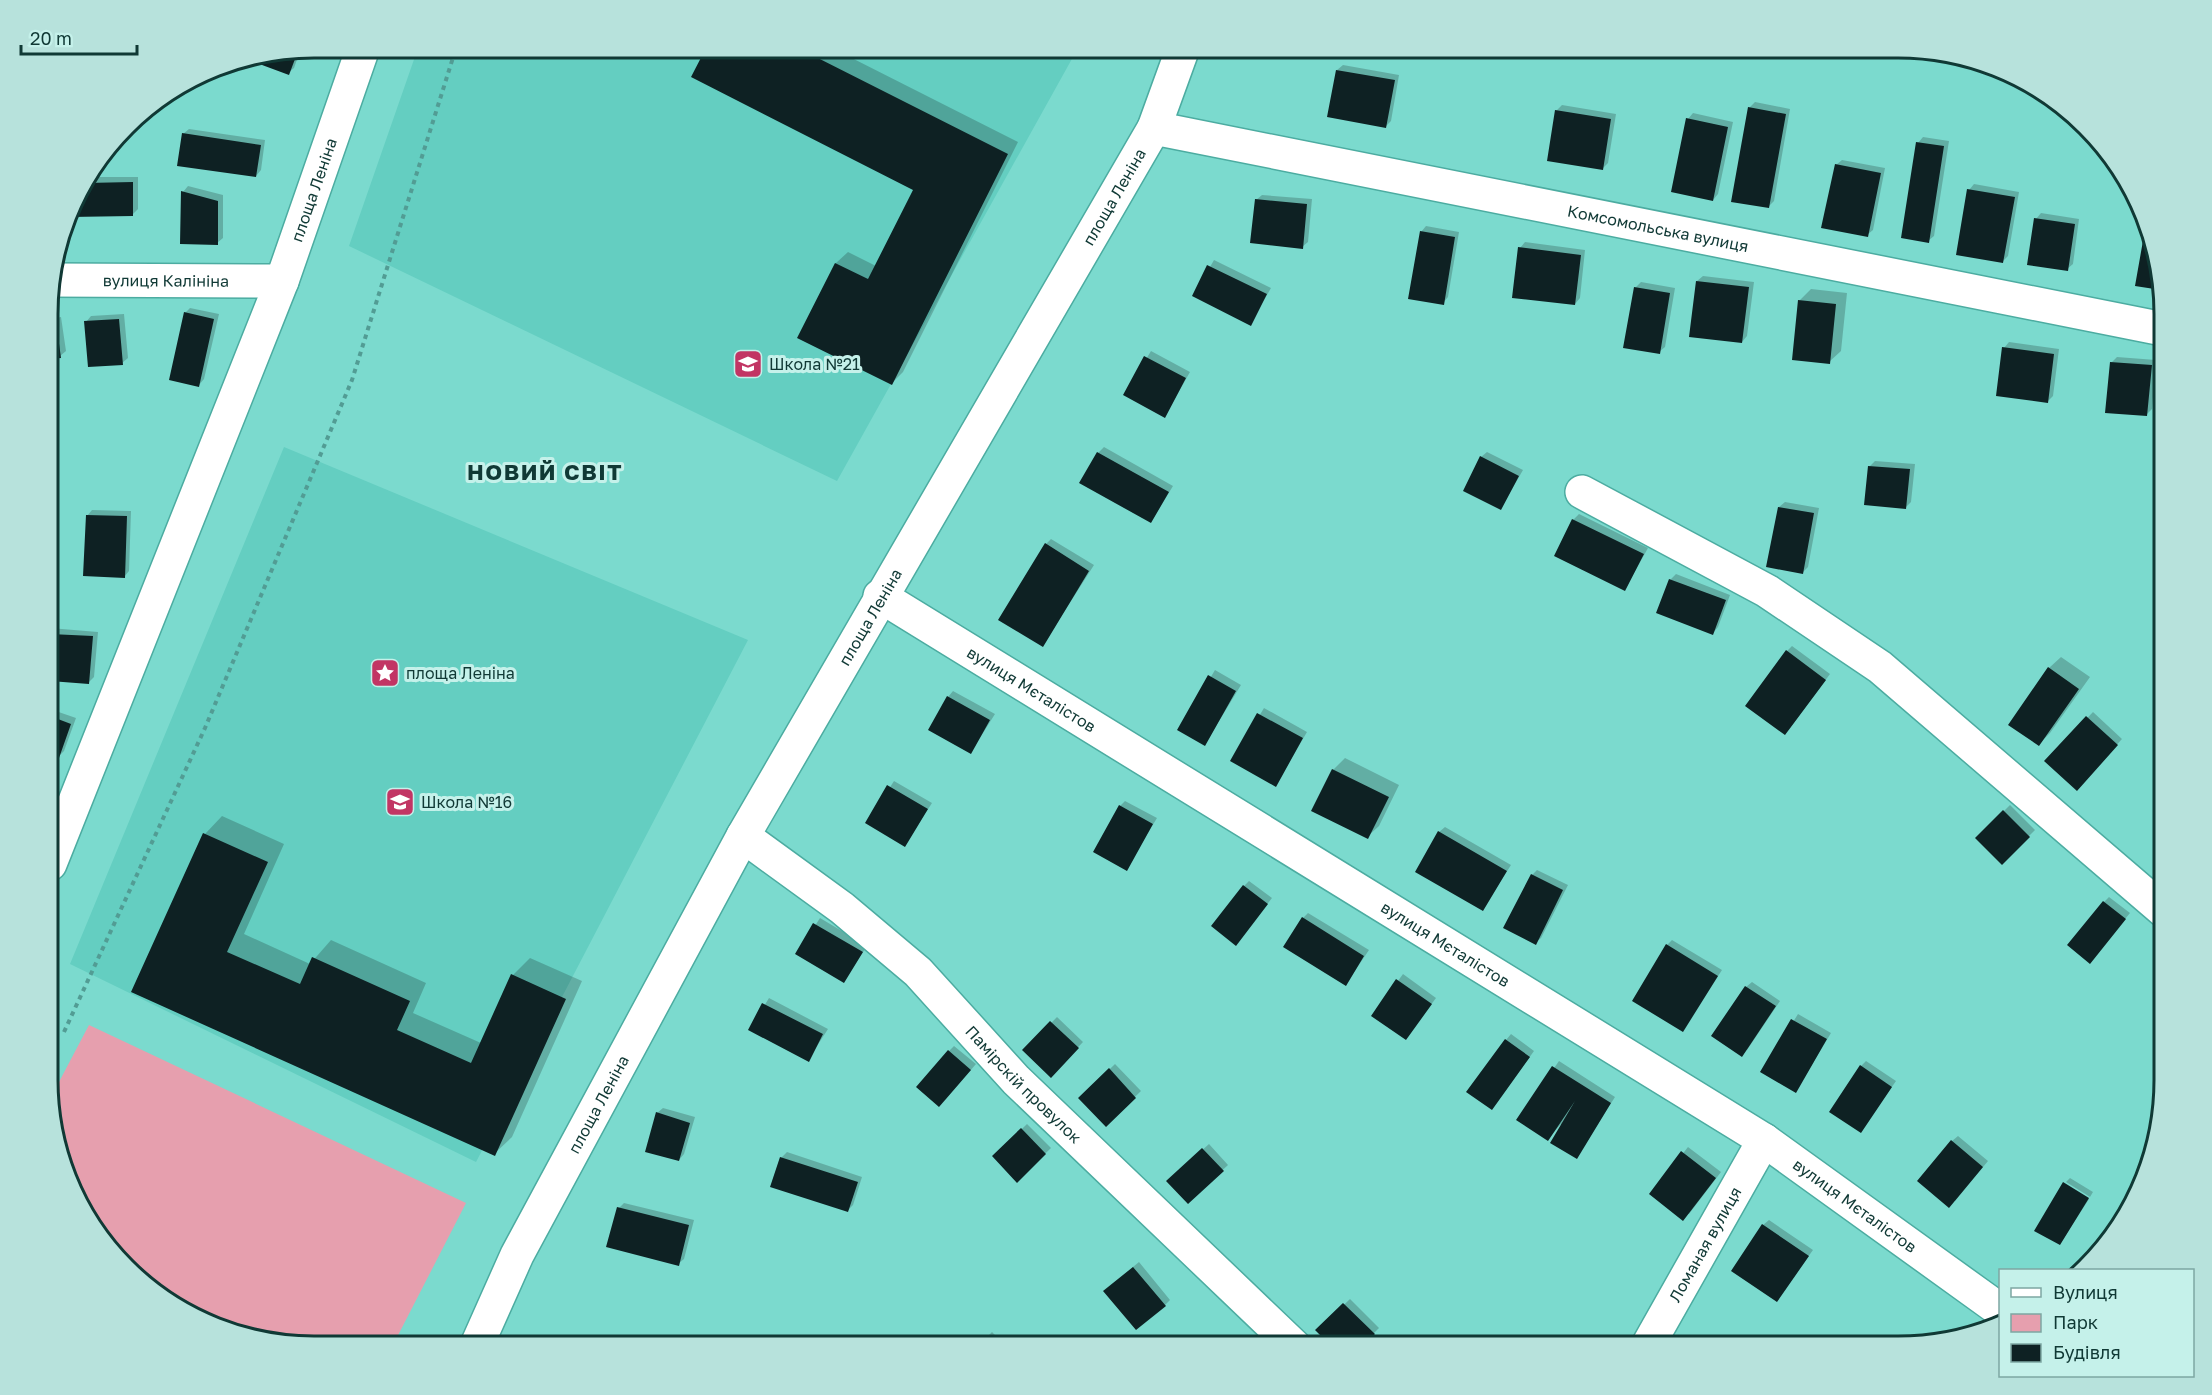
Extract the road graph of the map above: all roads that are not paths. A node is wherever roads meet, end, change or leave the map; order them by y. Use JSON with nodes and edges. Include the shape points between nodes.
{"nodes":[{"id":1,"x":360,"y":58,"type":"edge"},
{"id":2,"x":1179,"y":58,"type":"edge"},
{"id":3,"x":1154,"y":128,"type":"junction"},
{"id":4,"x":61,"y":280,"type":"edge"},
{"id":5,"x":282,"y":281,"type":"junction"},
{"id":6,"x":2154,"y":327,"type":"edge"},
{"id":7,"x":1582,"y":492,"type":"dead end"},
{"id":8,"x":880,"y":596,"type":"junction"},
{"id":9,"x":743,"y":836,"type":"junction"},
{"id":10,"x":58,"y":844,"type":"edge"},
{"id":11,"x":2154,"y":902,"type":"edge"},
{"id":12,"x":1764,"y":1140,"type":"junction"},
{"id":13,"x":1999,"y":1309,"type":"edge"},
{"id":14,"x":481,"y":1336,"type":"edge"},
{"id":15,"x":1284,"y":1336,"type":"edge"},
{"id":16,"x":1653,"y":1336,"type":"edge"}],
"edges":[{"from":1,"to":5,"type":"street","name":"площа Леніна"},
{"from":2,"to":3,"type":"street","name":"площа Леніна"},
{"from":3,"to":6,"type":"street","name":"Комсомольська вулиця"},
{"from":3,"to":8,"type":"street","name":"площа Леніна"},
{"from":4,"to":5,"type":"street","name":"вулиця Калініна"},
{"from":5,"to":10,"type":"street","name":"площа Леніна"},
{"from":7,"to":11,"type":"street","via":[[1767,591],[1880,668]]},
{"from":8,"to":9,"type":"street","name":"площа Леніна"},
{"from":8,"to":12,"type":"street","name":"вулиця Мєталістов"},
{"from":9,"to":14,"type":"street","name":"площа Леніна","via":[[517,1255]]},
{"from":9,"to":15,"type":"street","name":"Памірскій провулок","via":[[842,908],[918,972],[1016,1080]]},
{"from":12,"to":13,"type":"street","name":"вулиця Мєталістов"},
{"from":12,"to":16,"type":"street","name":"Ломаная вулиця"}]}
